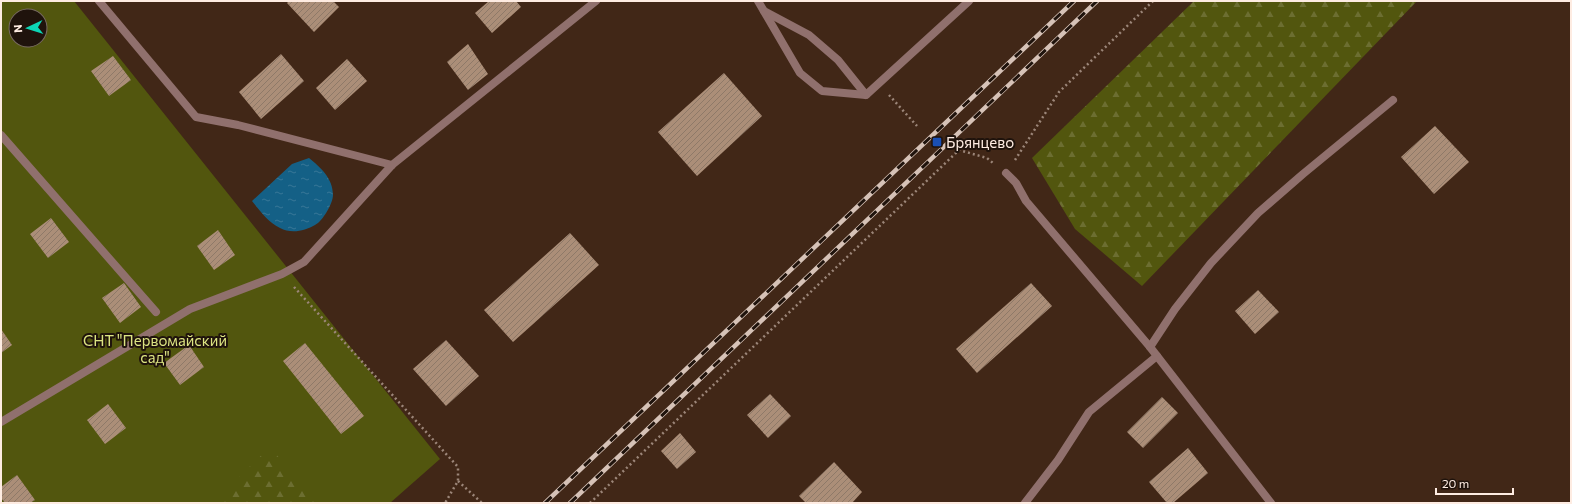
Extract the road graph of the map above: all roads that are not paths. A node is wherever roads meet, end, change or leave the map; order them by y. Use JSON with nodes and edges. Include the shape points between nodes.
{"nodes":[{"id":1,"x":99,"y":1,"type":"edge"},
{"id":2,"x":596,"y":1,"type":"edge"},
{"id":3,"x":758,"y":1,"type":"edge"},
{"id":4,"x":969,"y":1,"type":"edge"},
{"id":5,"x":764,"y":10,"type":"junction"},
{"id":6,"x":866,"y":95,"type":"junction"},
{"id":7,"x":1393,"y":100,"type":"dead end"},
{"id":8,"x":1,"y":135,"type":"edge"},
{"id":9,"x":392,"y":165,"type":"junction"},
{"id":10,"x":1006,"y":173,"type":"road end"},
{"id":11,"x":156,"y":312,"type":"dead end"},
{"id":12,"x":1150,"y":347,"type":"junction"},
{"id":13,"x":1157,"y":356,"type":"junction"},
{"id":14,"x":1,"y":422,"type":"edge"},
{"id":15,"x":1025,"y":503,"type":"edge"},
{"id":16,"x":1270,"y":503,"type":"edge"}],
"edges":[{"from":1,"to":9,"type":"street","via":[[196,117],[238,125]]},
{"from":2,"to":9,"type":"street"},
{"from":3,"to":5,"type":"street"},
{"from":4,"to":6,"type":"street"},
{"from":5,"to":6,"type":"street","via":[[809,35],[838,60]]},
{"from":5,"to":6,"type":"street","via":[[800,73],[822,91]]},
{"from":7,"to":12,"type":"street","via":[[1258,213],[1211,263],[1175,309]]},
{"from":8,"to":11,"type":"street"},
{"from":9,"to":14,"type":"street","via":[[304,262],[282,274],[190,309]]},
{"from":10,"to":12,"type":"street","via":[[1016,183],[1026,201]]},
{"from":12,"to":13,"type":"street"},
{"from":13,"to":15,"type":"street","via":[[1089,412],[1058,460]]},
{"from":13,"to":16,"type":"street"}]}
